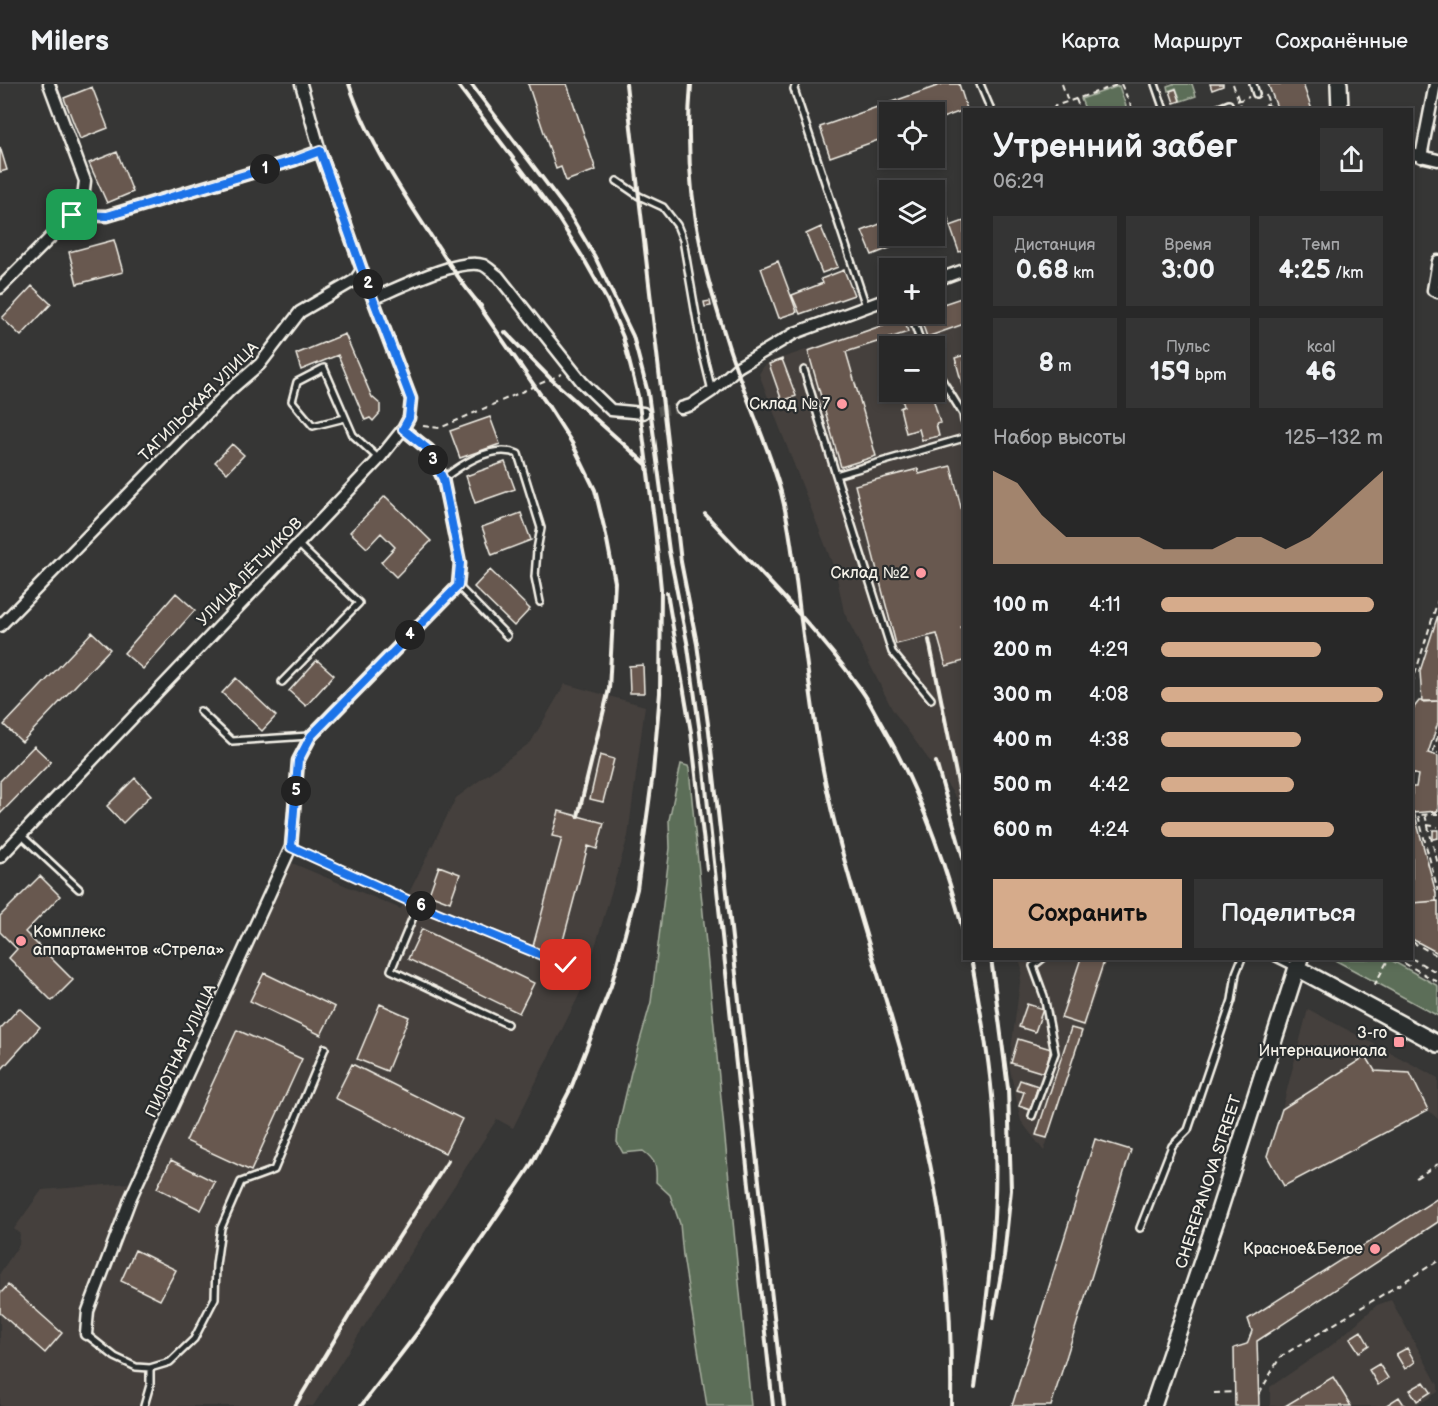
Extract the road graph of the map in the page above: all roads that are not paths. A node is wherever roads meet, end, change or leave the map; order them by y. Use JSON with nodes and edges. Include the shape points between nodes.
{"nodes":[{"id":1,"x":49,"y":84,"type":"edge"},
{"id":2,"x":301,"y":84,"type":"edge"},
{"id":3,"x":796,"y":84,"type":"edge"},
{"id":4,"x":980,"y":84,"type":"edge"},
{"id":5,"x":1155,"y":84,"type":"edge"},
{"id":6,"x":1252,"y":84,"type":"edge"},
{"id":7,"x":1339,"y":84,"type":"edge"},
{"id":8,"x":1435,"y":84,"type":"edge"},
{"id":9,"x":1256,"y":94,"type":"road end"},
{"id":10,"x":1229,"y":104,"type":"road end"},
{"id":11,"x":990,"y":108,"type":"edge"},
{"id":12,"x":1163,"y":108,"type":"edge"},
{"id":13,"x":1219,"y":108,"type":"edge"},
{"id":14,"x":1340,"y":108,"type":"edge"},
{"id":15,"x":320,"y":151,"type":"junction"},
{"id":16,"x":1416,"y":155,"type":"edge"},
{"id":17,"x":1438,"y":160,"type":"edge"},
{"id":18,"x":617,"y":181,"type":"dead end"},
{"id":19,"x":72,"y":215,"type":"junction"},
{"id":20,"x":1438,"y":261,"type":"edge"},
{"id":21,"x":362,"y":270,"type":"junction"},
{"id":22,"x":963,"y":270,"type":"edge"},
{"id":23,"x":945,"y":277,"type":"edge"},
{"id":24,"x":0,"y":288,"type":"edge"},
{"id":25,"x":1438,"y":292,"type":"edge"},
{"id":26,"x":374,"y":298,"type":"junction"},
{"id":27,"x":879,"y":302,"type":"edge"},
{"id":28,"x":866,"y":306,"type":"junction"},
{"id":29,"x":804,"y":370,"type":"dead end"},
{"id":30,"x":945,"y":385,"type":"edge"},
{"id":31,"x":712,"y":391,"type":"junction"},
{"id":32,"x":681,"y":408,"type":"tunnel mouth"},
{"id":33,"x":643,"y":413,"type":"tunnel mouth"},
{"id":34,"x":963,"y":414,"type":"edge"},
{"id":35,"x":345,"y":418,"type":"junction"},
{"id":36,"x":403,"y":429,"type":"junction"},
{"id":37,"x":963,"y":438,"type":"edge"},
{"id":38,"x":379,"y":459,"type":"junction"},
{"id":39,"x":836,"y":475,"type":"junction"},
{"id":40,"x":443,"y":479,"type":"junction"},
{"id":41,"x":298,"y":544,"type":"junction"},
{"id":42,"x":458,"y":586,"type":"junction"},
{"id":43,"x":540,"y":602,"type":"dead end"},
{"id":44,"x":0,"y":626,"type":"edge"},
{"id":45,"x":507,"y":636,"type":"dead end"},
{"id":46,"x":282,"y":682,"type":"dead end"},
{"id":47,"x":931,"y":699,"type":"dead end"},
{"id":48,"x":200,"y":711,"type":"dead end"},
{"id":49,"x":311,"y":736,"type":"junction"},
{"id":50,"x":21,"y":835,"type":"junction"},
{"id":51,"x":291,"y":847,"type":"junction"},
{"id":52,"x":0,"y":856,"type":"edge"},
{"id":53,"x":80,"y":889,"type":"dead end"},
{"id":54,"x":418,"y":905,"type":"junction"},
{"id":55,"x":1040,"y":960,"type":"edge"},
{"id":56,"x":1241,"y":960,"type":"edge"},
{"id":57,"x":1298,"y":963,"type":"edge"},
{"id":58,"x":566,"y":965,"type":"dead end"},
{"id":59,"x":507,"y":1024,"type":"dead end"},
{"id":60,"x":1438,"y":1044,"type":"edge"},
{"id":61,"x":325,"y":1048,"type":"dead end"},
{"id":62,"x":1032,"y":1116,"type":"dead end"},
{"id":63,"x":1140,"y":1228,"type":"dead end"},
{"id":64,"x":86,"y":1334,"type":"joint"},
{"id":65,"x":150,"y":1368,"type":"junction"},
{"id":66,"x":144,"y":1406,"type":"edge"},
{"id":67,"x":1153,"y":1406,"type":"edge"}],
"edges":[{"from":1,"to":19,"type":"street","via":[[85,181],[82,206]]},
{"from":2,"to":15,"type":"street"},
{"from":3,"to":28,"type":"lane","via":[[794,89]]},
{"from":4,"to":11,"type":"lane"},
{"from":5,"to":12,"type":"lane"},
{"from":6,"to":9,"type":"lane"},
{"from":7,"to":14,"type":"main road"},
{"from":8,"to":16,"type":"street"},
{"from":10,"to":13,"type":"lane"},
{"from":15,"to":19,"type":"street","via":[[107,216]]},
{"from":15,"to":21,"type":"street"},
{"from":16,"to":17,"type":"street"},
{"from":18,"to":31,"type":"lane","via":[[663,207],[678,225]]},
{"from":19,"to":24,"type":"street"},
{"from":20,"to":25,"type":"street","via":[[1433,291]]},
{"from":21,"to":26,"type":"street","name":"УЛИЦА ЛЁТЧИКОВ"},
{"from":21,"to":44,"type":"street","name":"ТАГИЛЬСКАЯ УЛИЦА","via":[[355,280],[300,312],[260,364]]},
{"from":22,"to":23,"type":"street"},
{"from":26,"to":33,"type":"street","via":[[451,267],[484,265],[498,276],[582,382],[611,410]]},
{"from":26,"to":36,"type":"street","name":"УЛИЦА ЛЁТЧИКОВ","via":[[411,399]]},
{"from":27,"to":28,"type":"street"},
{"from":28,"to":31,"type":"street","via":[[795,333],[738,367]]},
{"from":29,"to":39,"type":"lane"},
{"from":30,"to":34,"type":"lane"},
{"from":31,"to":32,"type":"street"},
{"from":35,"to":35,"type":"lane","via":[[324,368],[297,382],[292,401],[313,426]]},
{"from":35,"to":38,"type":"lane","via":[[353,435]]},
{"from":36,"to":38,"type":"street","name":"УЛИЦА ЛЁТЧИКОВ"},
{"from":36,"to":40,"type":"street","via":[[429,450]]},
{"from":37,"to":39,"type":"lane"},
{"from":38,"to":41,"type":"street","name":"УЛИЦА ЛЁТЧИКОВ"},
{"from":39,"to":47,"type":"lane","via":[[892,652]]},
{"from":40,"to":42,"type":"street","via":[[460,563]]},
{"from":40,"to":43,"type":"lane","via":[[464,462],[509,450],[518,454],[541,528],[535,578]]},
{"from":41,"to":46,"type":"lane","via":[[359,603]]},
{"from":41,"to":50,"type":"street","name":"УЛИЦА ЛЁТЧИКОВ"},
{"from":42,"to":45,"type":"lane"},
{"from":42,"to":49,"type":"street","name":"ПИЛОТНАЯ УЛИЦА"},
{"from":48,"to":49,"type":"lane","via":[[232,741]]},
{"from":49,"to":51,"type":"street","name":"ПИЛОТНАЯ УЛИЦА","via":[[298,761]]},
{"from":50,"to":52,"type":"street","name":"УЛИЦА ЛЁТЧИКОВ"},
{"from":50,"to":53,"type":"lane"},
{"from":51,"to":54,"type":"lane"},
{"from":51,"to":64,"type":"street","name":"ПИЛОТНАЯ УЛИЦА","via":[[131,1197],[88,1311]]},
{"from":54,"to":58,"type":"lane"},
{"from":54,"to":59,"type":"lane","via":[[391,970]]},
{"from":55,"to":62,"type":"lane","via":[[1033,966],[1044,996],[1055,1053]]},
{"from":56,"to":63,"type":"lane","via":[[1232,1000],[1188,1130],[1172,1146]]},
{"from":57,"to":60,"type":"main road"},
{"from":57,"to":67,"type":"main road","name":"CHEREPANOVA STREET"},
{"from":61,"to":65,"type":"lane","via":[[274,1170],[241,1182],[220,1228],[216,1298],[194,1339],[170,1362]]},
{"from":64,"to":65,"type":"lane","via":[[115,1357],[136,1368]]},
{"from":65,"to":66,"type":"lane"}]}
